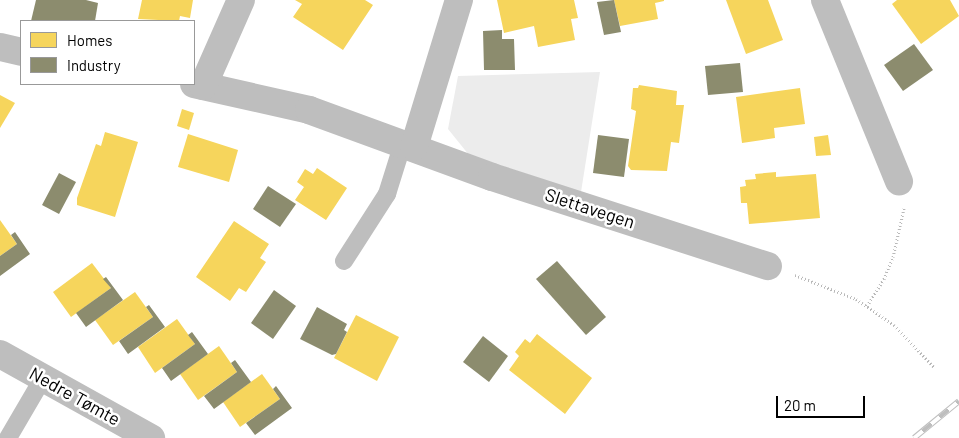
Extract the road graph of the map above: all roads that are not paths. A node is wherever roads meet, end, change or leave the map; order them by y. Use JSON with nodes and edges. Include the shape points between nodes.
{"nodes":[{"id":1,"x":241,"y":0,"type":"edge"},
{"id":2,"x":459,"y":0,"type":"edge"},
{"id":3,"x":825,"y":0,"type":"edge"},
{"id":4,"x":0,"y":47,"type":"edge"},
{"id":5,"x":20,"y":52,"type":"edge"},
{"id":6,"x":199,"y":85,"type":"edge"},
{"id":7,"x":409,"y":145,"type":"junction"},
{"id":8,"x":899,"y":180,"type":"road end"},
{"id":9,"x":344,"y":261,"type":"dead end"},
{"id":10,"x":768,"y":266,"type":"road end"},
{"id":11,"x":0,"y":354,"type":"edge"},
{"id":12,"x":43,"y":378,"type":"junction"},
{"id":13,"x":8,"y":438,"type":"edge"},
{"id":14,"x":151,"y":438,"type":"edge"}],
"edges":[{"from":1,"to":6,"type":"street","name":"Slettavegen"},
{"from":2,"to":7,"type":"street"},
{"from":3,"to":8,"type":"street"},
{"from":4,"to":5,"type":"street"},
{"from":6,"to":7,"type":"street","name":"Slettavegen","via":[[308,110]]},
{"from":7,"to":9,"type":"lane","via":[[387,194]]},
{"from":7,"to":10,"type":"street","name":"Slettavegen","via":[[492,177]]},
{"from":11,"to":12,"type":"street","name":"Nedre Tømte"},
{"from":12,"to":13,"type":"lane"},
{"from":12,"to":14,"type":"street","name":"Nedre Tømte"}]}
